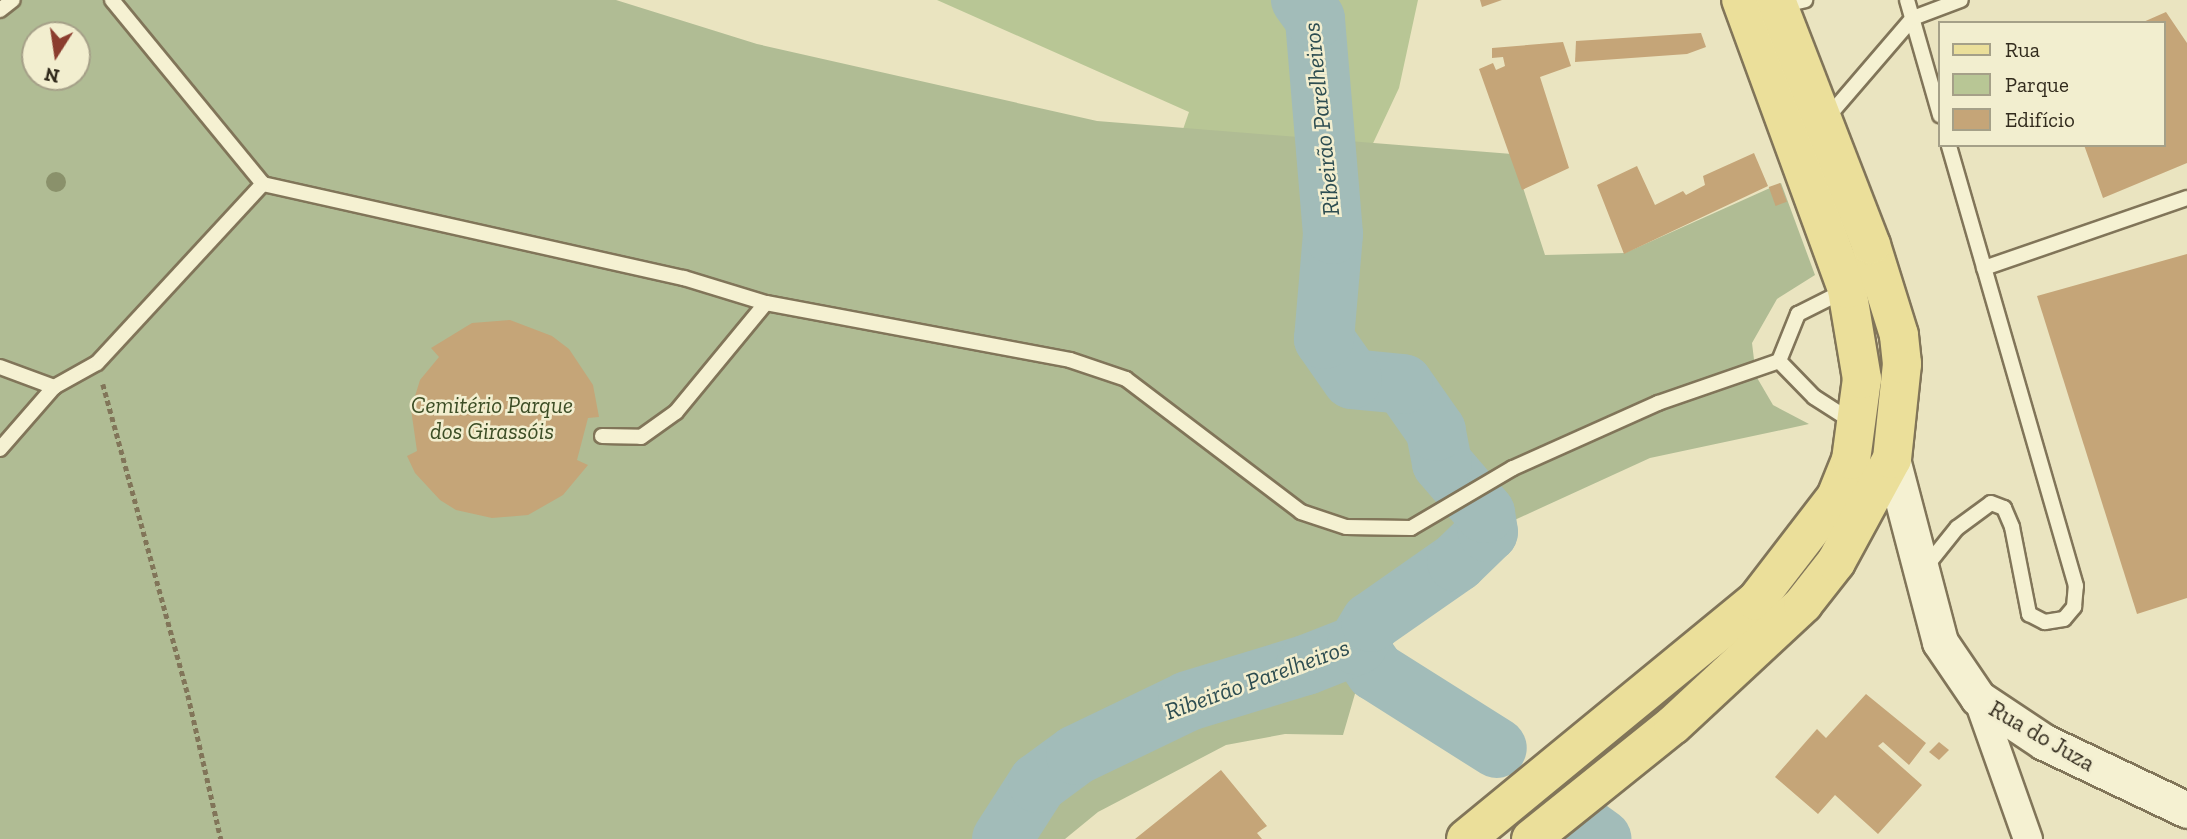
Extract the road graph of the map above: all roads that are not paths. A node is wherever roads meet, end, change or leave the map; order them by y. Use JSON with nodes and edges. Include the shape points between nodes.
{"nodes":[{"id":1,"x":13,"y":0,"type":"edge"},
{"id":2,"x":112,"y":0,"type":"edge"},
{"id":3,"x":1741,"y":0,"type":"edge"},
{"id":4,"x":1907,"y":0,"type":"edge"},
{"id":5,"x":1961,"y":0,"type":"edge"},
{"id":6,"x":1786,"y":2,"type":"edge"},
{"id":7,"x":0,"y":10,"type":"edge"},
{"id":8,"x":1913,"y":18,"type":"junction"},
{"id":9,"x":1938,"y":108,"type":"edge"},
{"id":10,"x":1825,"y":121,"type":"junction"},
{"id":11,"x":1950,"y":147,"type":"edge"},
{"id":12,"x":263,"y":184,"type":"junction"},
{"id":13,"x":2187,"y":198,"type":"edge"},
{"id":14,"x":1984,"y":268,"type":"junction"},
{"id":15,"x":1883,"y":280,"type":"junction"},
{"id":16,"x":1847,"y":289,"type":"junction"},
{"id":17,"x":766,"y":303,"type":"junction"},
{"id":18,"x":1779,"y":361,"type":"junction"},
{"id":19,"x":0,"y":367,"type":"edge"},
{"id":20,"x":54,"y":387,"type":"junction"},
{"id":21,"x":1857,"y":424,"type":"junction"},
{"id":22,"x":602,"y":436,"type":"dead end"},
{"id":23,"x":0,"y":449,"type":"edge"},
{"id":24,"x":1892,"y":459,"type":"junction"},
{"id":25,"x":1921,"y":573,"type":"junction"},
{"id":26,"x":1978,"y":698,"type":"junction"},
{"id":27,"x":2187,"y":810,"type":"edge"},
{"id":28,"x":1466,"y":839,"type":"edge"},
{"id":29,"x":1531,"y":839,"type":"edge"},
{"id":30,"x":2028,"y":839,"type":"edge"}],
"edges":[{"from":1,"to":7,"type":"lane"},
{"from":2,"to":12,"type":"lane"},
{"from":3,"to":16,"type":"main road"},
{"from":4,"to":8,"type":"lane"},
{"from":5,"to":8,"type":"lane"},
{"from":6,"to":10,"type":"main road"},
{"from":8,"to":9,"type":"lane"},
{"from":8,"to":10,"type":"lane"},
{"from":10,"to":15,"type":"main road"},
{"from":11,"to":14,"type":"lane"},
{"from":12,"to":17,"type":"lane","via":[[684,278]]},
{"from":12,"to":20,"type":"lane","via":[[97,363]]},
{"from":13,"to":14,"type":"lane"},
{"from":14,"to":25,"type":"lane","via":[[2076,586],[2074,607],[2064,619],[2045,622],[2029,614],[2012,527],[2004,508],[1991,503],[1957,528]]},
{"from":15,"to":16,"type":"main road"},
{"from":15,"to":24,"type":"main road","via":[[1902,364]]},
{"from":16,"to":18,"type":"lane","via":[[1798,314]]},
{"from":16,"to":21,"type":"main road","via":[[1860,357]]},
{"from":17,"to":18,"type":"lane","via":[[1070,360],[1125,379],[1301,512],[1346,527],[1411,528],[1513,468],[1657,403]]},
{"from":17,"to":22,"type":"lane","via":[[676,412],[642,437]]},
{"from":18,"to":21,"type":"lane","via":[[1814,397]]},
{"from":19,"to":20,"type":"lane"},
{"from":20,"to":23,"type":"lane"},
{"from":21,"to":24,"type":"main road"},
{"from":21,"to":28,"type":"main road","via":[[1851,460],[1836,497],[1756,601]]},
{"from":24,"to":25,"type":"street","name":"Rua do Juza"},
{"from":24,"to":29,"type":"main road","via":[[1836,562],[1803,604],[1673,725]]},
{"from":25,"to":26,"type":"street","name":"Rua do Juza","via":[[1941,642]]},
{"from":26,"to":27,"type":"street","name":"Rua do Juza","via":[[2044,742]]},
{"from":26,"to":30,"type":"street"}]}
